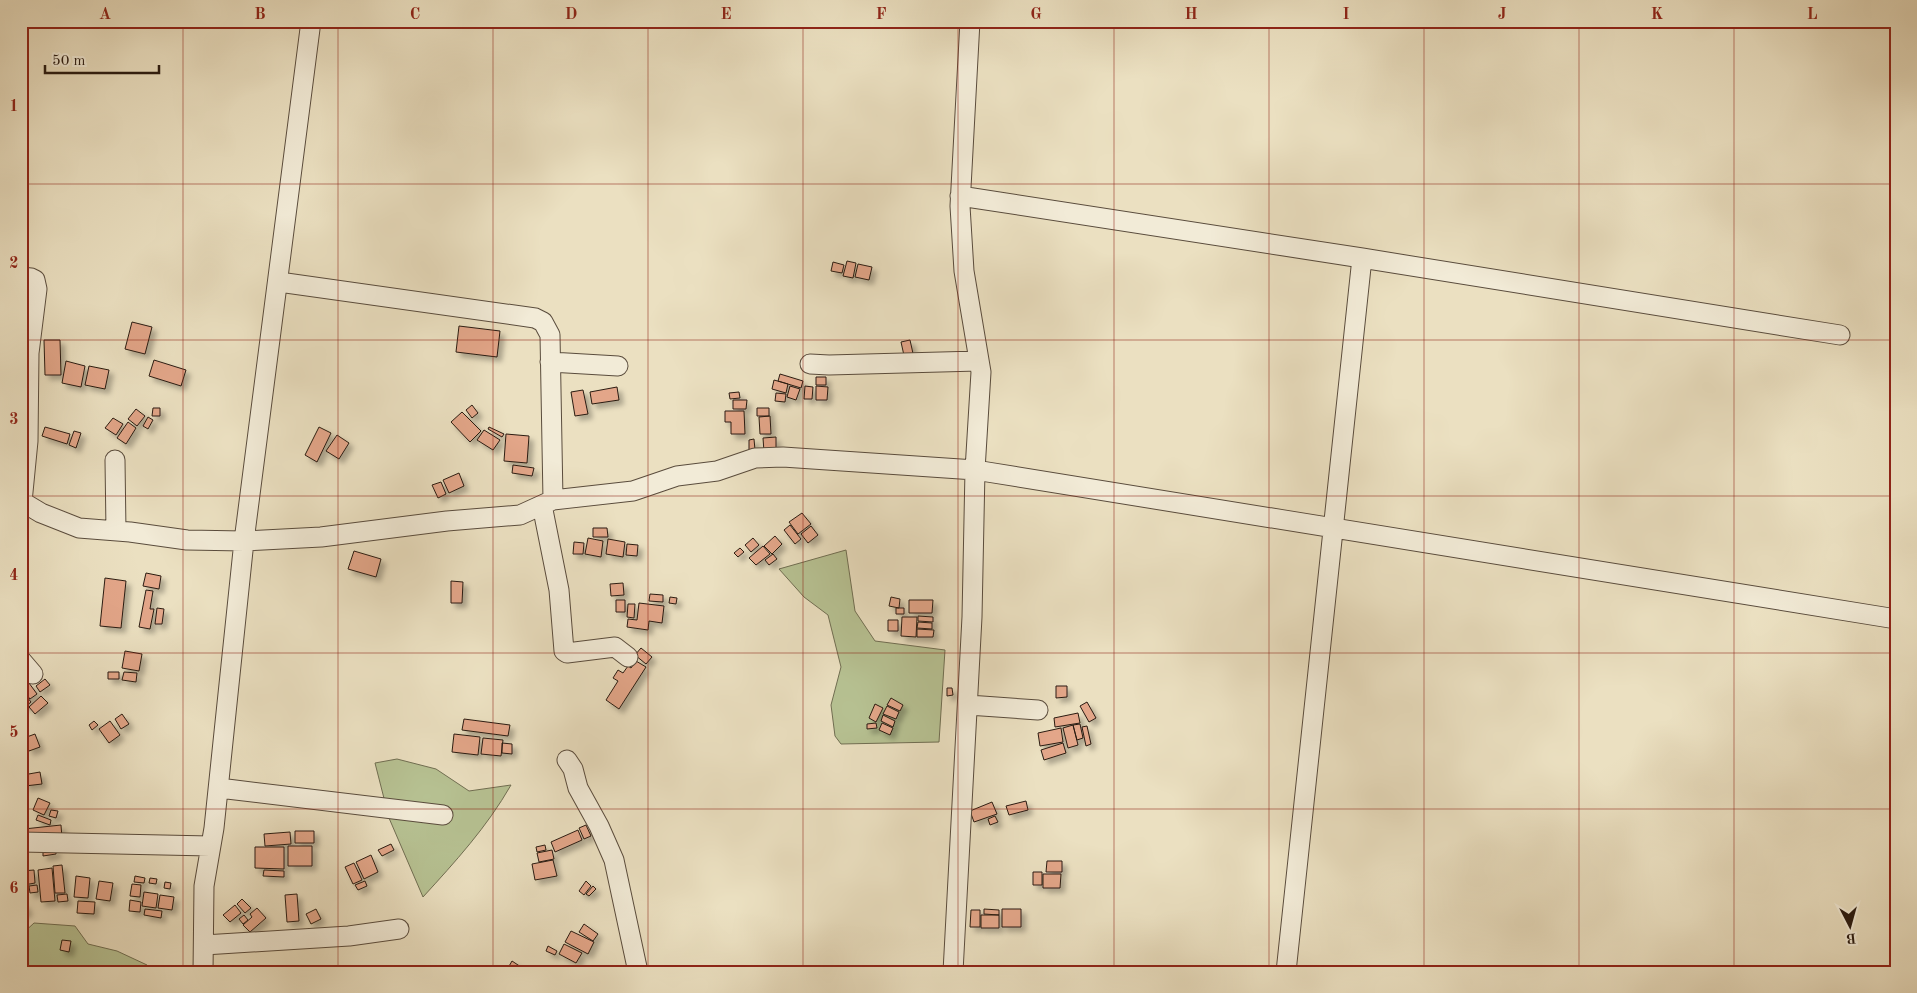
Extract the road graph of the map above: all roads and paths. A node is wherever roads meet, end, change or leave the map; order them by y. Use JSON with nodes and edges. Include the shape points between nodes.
{"nodes":[{"id":1,"x":311,"y":21,"type":"edge"},
{"id":2,"x":970,"y":21,"type":"edge"},
{"id":3,"x":960,"y":196,"type":"junction"},
{"id":4,"x":1362,"y":258,"type":"junction"},
{"id":5,"x":21,"y":277,"type":"edge"},
{"id":6,"x":278,"y":282,"type":"junction"},
{"id":7,"x":1840,"y":335,"type":"dead end"},
{"id":8,"x":978,"y":361,"type":"junction"},
{"id":9,"x":550,"y":362,"type":"junction"},
{"id":10,"x":810,"y":364,"type":"dead end"},
{"id":11,"x":618,"y":366,"type":"dead end"},
{"id":12,"x":114,"y":460,"type":"dead end"},
{"id":13,"x":975,"y":470,"type":"junction"},
{"id":14,"x":22,"y":502,"type":"edge"},
{"id":15,"x":547,"y":502,"type":"junction"},
{"id":16,"x":1332,"y":528,"type":"junction"},
{"id":17,"x":116,"y":531,"type":"junction"},
{"id":18,"x":244,"y":541,"type":"junction"},
{"id":19,"x":1896,"y":619,"type":"edge"},
{"id":20,"x":628,"y":657,"type":"dead end"},
{"id":21,"x":968,"y":705,"type":"junction"},
{"id":22,"x":1038,"y":710,"type":"dead end"},
{"id":23,"x":567,"y":760,"type":"dead end"},
{"id":24,"x":218,"y":788,"type":"junction"},
{"id":25,"x":443,"y":815,"type":"dead end"},
{"id":26,"x":21,"y":842,"type":"edge"},
{"id":27,"x":210,"y":846,"type":"junction"},
{"id":28,"x":398,"y":929,"type":"dead end"},
{"id":29,"x":204,"y":945,"type":"junction"},
{"id":30,"x":203,"y":972,"type":"edge"},
{"id":31,"x":638,"y":972,"type":"edge"},
{"id":32,"x":954,"y":972,"type":"edge"},
{"id":33,"x":1286,"y":972,"type":"edge"}],
"edges":[{"from":1,"to":6,"type":"street"},
{"from":2,"to":3,"type":"street"},
{"from":3,"to":4,"type":"street"},
{"from":3,"to":8,"type":"street","via":[[964,271]]},
{"from":4,"to":7,"type":"street"},
{"from":4,"to":16,"type":"street"},
{"from":5,"to":14,"type":"street","via":[[35,280],[37,289],[29,353],[28,441]]},
{"from":6,"to":9,"type":"street","via":[[535,318],[548,327]]},
{"from":6,"to":18,"type":"street"},
{"from":8,"to":10,"type":"street"},
{"from":8,"to":13,"type":"street","via":[[981,372]]},
{"from":9,"to":11,"type":"street"},
{"from":9,"to":15,"type":"street"},
{"from":12,"to":17,"type":"street"},
{"from":13,"to":15,"type":"street","via":[[783,456],[755,458],[717,471],[677,476],[633,491]]},
{"from":13,"to":16,"type":"street"},
{"from":13,"to":21,"type":"street"},
{"from":14,"to":17,"type":"street","via":[[79,528]]},
{"from":15,"to":18,"type":"street","via":[[520,515]]},
{"from":15,"to":20,"type":"street","via":[[564,651],[615,647]]},
{"from":16,"to":19,"type":"street"},
{"from":16,"to":33,"type":"street"},
{"from":17,"to":18,"type":"street","via":[[187,540]]},
{"from":18,"to":24,"type":"street"},
{"from":21,"to":22,"type":"street"},
{"from":21,"to":32,"type":"street"},
{"from":23,"to":31,"type":"street","via":[[614,860]]},
{"from":24,"to":25,"type":"street"},
{"from":24,"to":27,"type":"street"},
{"from":26,"to":27,"type":"street"},
{"from":27,"to":29,"type":"street","via":[[204,886]]},
{"from":28,"to":29,"type":"street","via":[[350,936]]},
{"from":29,"to":30,"type":"street"}]}
